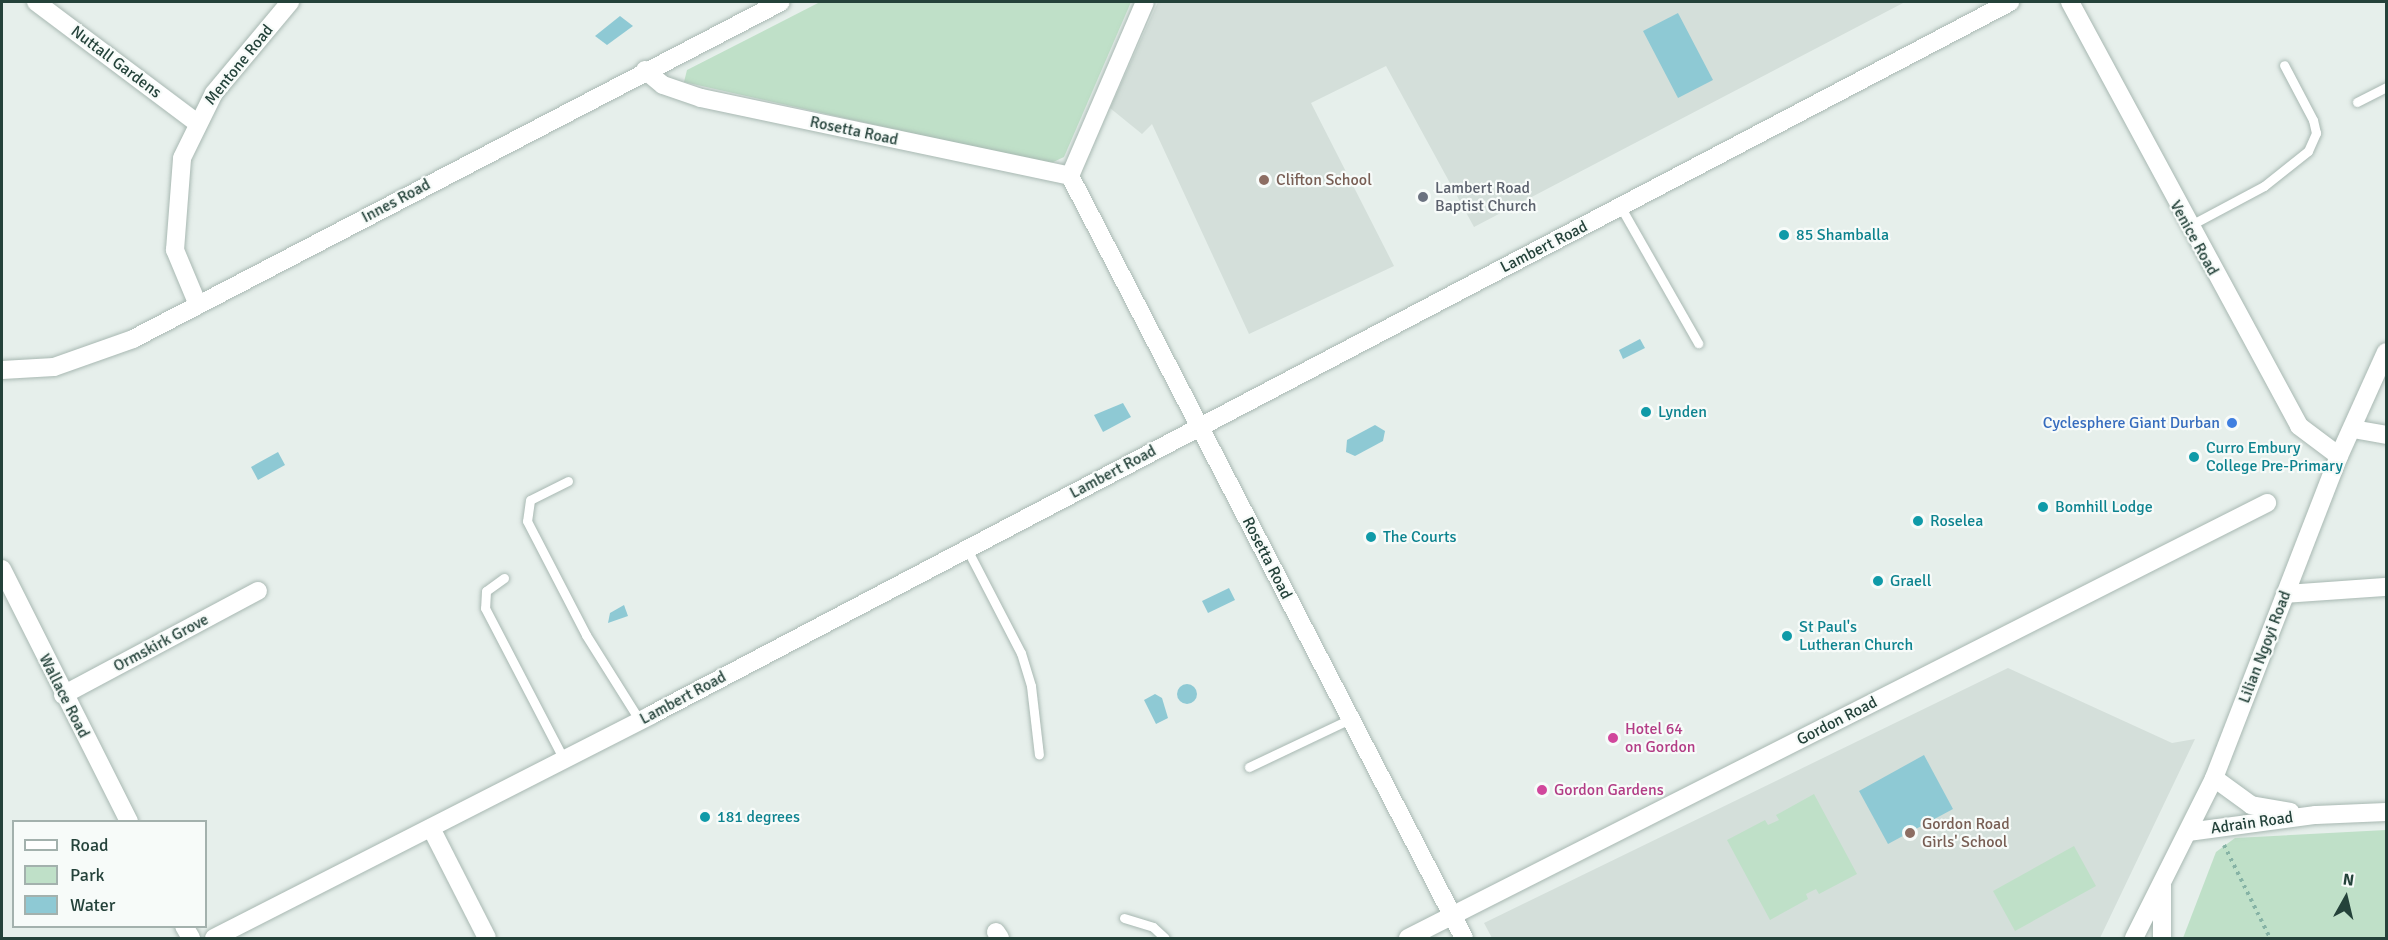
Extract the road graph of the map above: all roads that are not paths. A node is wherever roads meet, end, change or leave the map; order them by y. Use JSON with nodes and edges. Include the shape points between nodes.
{"nodes":[{"id":1,"x":36,"y":2,"type":"edge"},
{"id":2,"x":290,"y":2,"type":"edge"},
{"id":3,"x":782,"y":2,"type":"edge"},
{"id":4,"x":1145,"y":2,"type":"edge"},
{"id":5,"x":2010,"y":2,"type":"edge"},
{"id":6,"x":2070,"y":2,"type":"edge"},
{"id":7,"x":2284,"y":65,"type":"dead end"},
{"id":8,"x":645,"y":70,"type":"junction"},
{"id":9,"x":2386,"y":87,"type":"edge"},
{"id":10,"x":2357,"y":102,"type":"dead end"},
{"id":11,"x":196,"y":122,"type":"junction"},
{"id":12,"x":1070,"y":176,"type":"junction"},
{"id":13,"x":1620,"y":206,"type":"junction"},
{"id":14,"x":2187,"y":227,"type":"junction"},
{"id":15,"x":198,"y":305,"type":"junction"},
{"id":16,"x":1698,"y":343,"type":"dead end"},
{"id":17,"x":2386,"y":352,"type":"edge"},
{"id":18,"x":2,"y":370,"type":"edge"},
{"id":19,"x":1199,"y":427,"type":"junction"},
{"id":20,"x":2353,"y":429,"type":"junction"},
{"id":21,"x":2386,"y":435,"type":"edge"},
{"id":22,"x":2339,"y":456,"type":"junction"},
{"id":23,"x":568,"y":481,"type":"dead end"},
{"id":24,"x":2266,"y":503,"type":"dead end"},
{"id":25,"x":967,"y":549,"type":"junction"},
{"id":26,"x":2,"y":569,"type":"edge"},
{"id":27,"x":504,"y":578,"type":"dead end"},
{"id":28,"x":2386,"y":587,"type":"edge"},
{"id":29,"x":258,"y":591,"type":"dead end"},
{"id":30,"x":2285,"y":594,"type":"junction"},
{"id":31,"x":63,"y":695,"type":"junction"},
{"id":32,"x":1350,"y":719,"type":"junction"},
{"id":33,"x":640,"y":721,"type":"junction"},
{"id":34,"x":1039,"y":755,"type":"dead end"},
{"id":35,"x":564,"y":760,"type":"junction"},
{"id":36,"x":1249,"y":767,"type":"dead end"},
{"id":37,"x":2214,"y":778,"type":"junction"},
{"id":38,"x":2386,"y":812,"type":"edge"},
{"id":39,"x":2316,"y":815,"type":"junction"},
{"id":40,"x":128,"y":820,"type":"edge"},
{"id":41,"x":431,"y":828,"type":"junction"},
{"id":42,"x":2188,"y":832,"type":"junction"},
{"id":43,"x":2162,"y":885,"type":"junction"},
{"id":44,"x":1452,"y":915,"type":"junction"},
{"id":45,"x":1124,"y":918,"type":"dead end"},
{"id":46,"x":214,"y":939,"type":"edge"},
{"id":47,"x":487,"y":939,"type":"edge"},
{"id":48,"x":1165,"y":939,"type":"edge"},
{"id":49,"x":1407,"y":939,"type":"edge"},
{"id":50,"x":1464,"y":939,"type":"edge"},
{"id":51,"x":2134,"y":939,"type":"edge"},
{"id":52,"x":2162,"y":939,"type":"edge"}],
"edges":[{"from":1,"to":11,"type":"street","name":"Nuttall Gardens"},
{"from":2,"to":11,"type":"street","name":"Mentone Road"},
{"from":3,"to":8,"type":"street","name":"Innes Road"},
{"from":4,"to":12,"type":"street"},
{"from":5,"to":13,"type":"street","name":"Lambert Road"},
{"from":6,"to":14,"type":"street","name":"Venice Road"},
{"from":7,"to":14,"type":"lane","via":[[2313,120],[2316,133],[2308,151],[2264,186]]},
{"from":8,"to":12,"type":"street","name":"Rosetta Road","via":[[663,85],[701,99]]},
{"from":8,"to":15,"type":"street","name":"Innes Road"},
{"from":9,"to":10,"type":"lane"},
{"from":11,"to":15,"type":"street","name":"Mentone Road","via":[[182,158],[175,250]]},
{"from":12,"to":19,"type":"street","name":"Rosetta Road"},
{"from":13,"to":16,"type":"lane"},
{"from":13,"to":19,"type":"street","name":"Lambert Road"},
{"from":14,"to":22,"type":"street","name":"Venice Road","via":[[2299,426]]},
{"from":15,"to":18,"type":"street","name":"Innes Road","via":[[97,355],[54,367]]},
{"from":17,"to":20,"type":"street","name":"Lilian Ngoyi Road"},
{"from":19,"to":25,"type":"street","name":"Lambert Road"},
{"from":19,"to":32,"type":"street","name":"Rosetta Road"},
{"from":20,"to":21,"type":"street"},
{"from":20,"to":22,"type":"street","name":"Lilian Ngoyi Road"},
{"from":22,"to":30,"type":"street","name":"Lilian Ngoyi Road"},
{"from":23,"to":33,"type":"lane","via":[[530,500],[527,521],[586,635]]},
{"from":24,"to":44,"type":"street","name":"Gordon Road"},
{"from":25,"to":33,"type":"street","name":"Lambert Road"},
{"from":25,"to":34,"type":"lane","via":[[1021,653],[1031,686]]},
{"from":26,"to":31,"type":"street","name":"Wallace Road"},
{"from":27,"to":35,"type":"lane","via":[[486,591],[484,608]]},
{"from":28,"to":30,"type":"street"},
{"from":29,"to":31,"type":"street","name":"Ormskirk Grove"},
{"from":30,"to":37,"type":"street","name":"Lilian Ngoyi Road"},
{"from":31,"to":40,"type":"street","name":"Wallace Road"},
{"from":32,"to":36,"type":"lane"},
{"from":32,"to":44,"type":"street","name":"Rosetta Road"},
{"from":33,"to":35,"type":"street","name":"Lambert Road"},
{"from":35,"to":41,"type":"street","name":"Lambert Road"},
{"from":37,"to":39,"type":"street","name":"Adrain Road","via":[[2251,805]]},
{"from":37,"to":42,"type":"street","name":"Lilian Ngoyi Road"},
{"from":38,"to":39,"type":"street","name":"Adrain Road"},
{"from":39,"to":42,"type":"street","name":"Adrain Road"},
{"from":41,"to":46,"type":"street","name":"Lambert Road"},
{"from":41,"to":47,"type":"street"},
{"from":42,"to":43,"type":"street","name":"Lilian Ngoyi Road"},
{"from":43,"to":51,"type":"street","name":"Lilian Ngoyi Road"},
{"from":43,"to":52,"type":"street"},
{"from":44,"to":49,"type":"street","name":"Gordon Road"},
{"from":44,"to":50,"type":"street","name":"Rosetta Road"},
{"from":45,"to":48,"type":"lane","via":[[1153,927]]}]}
